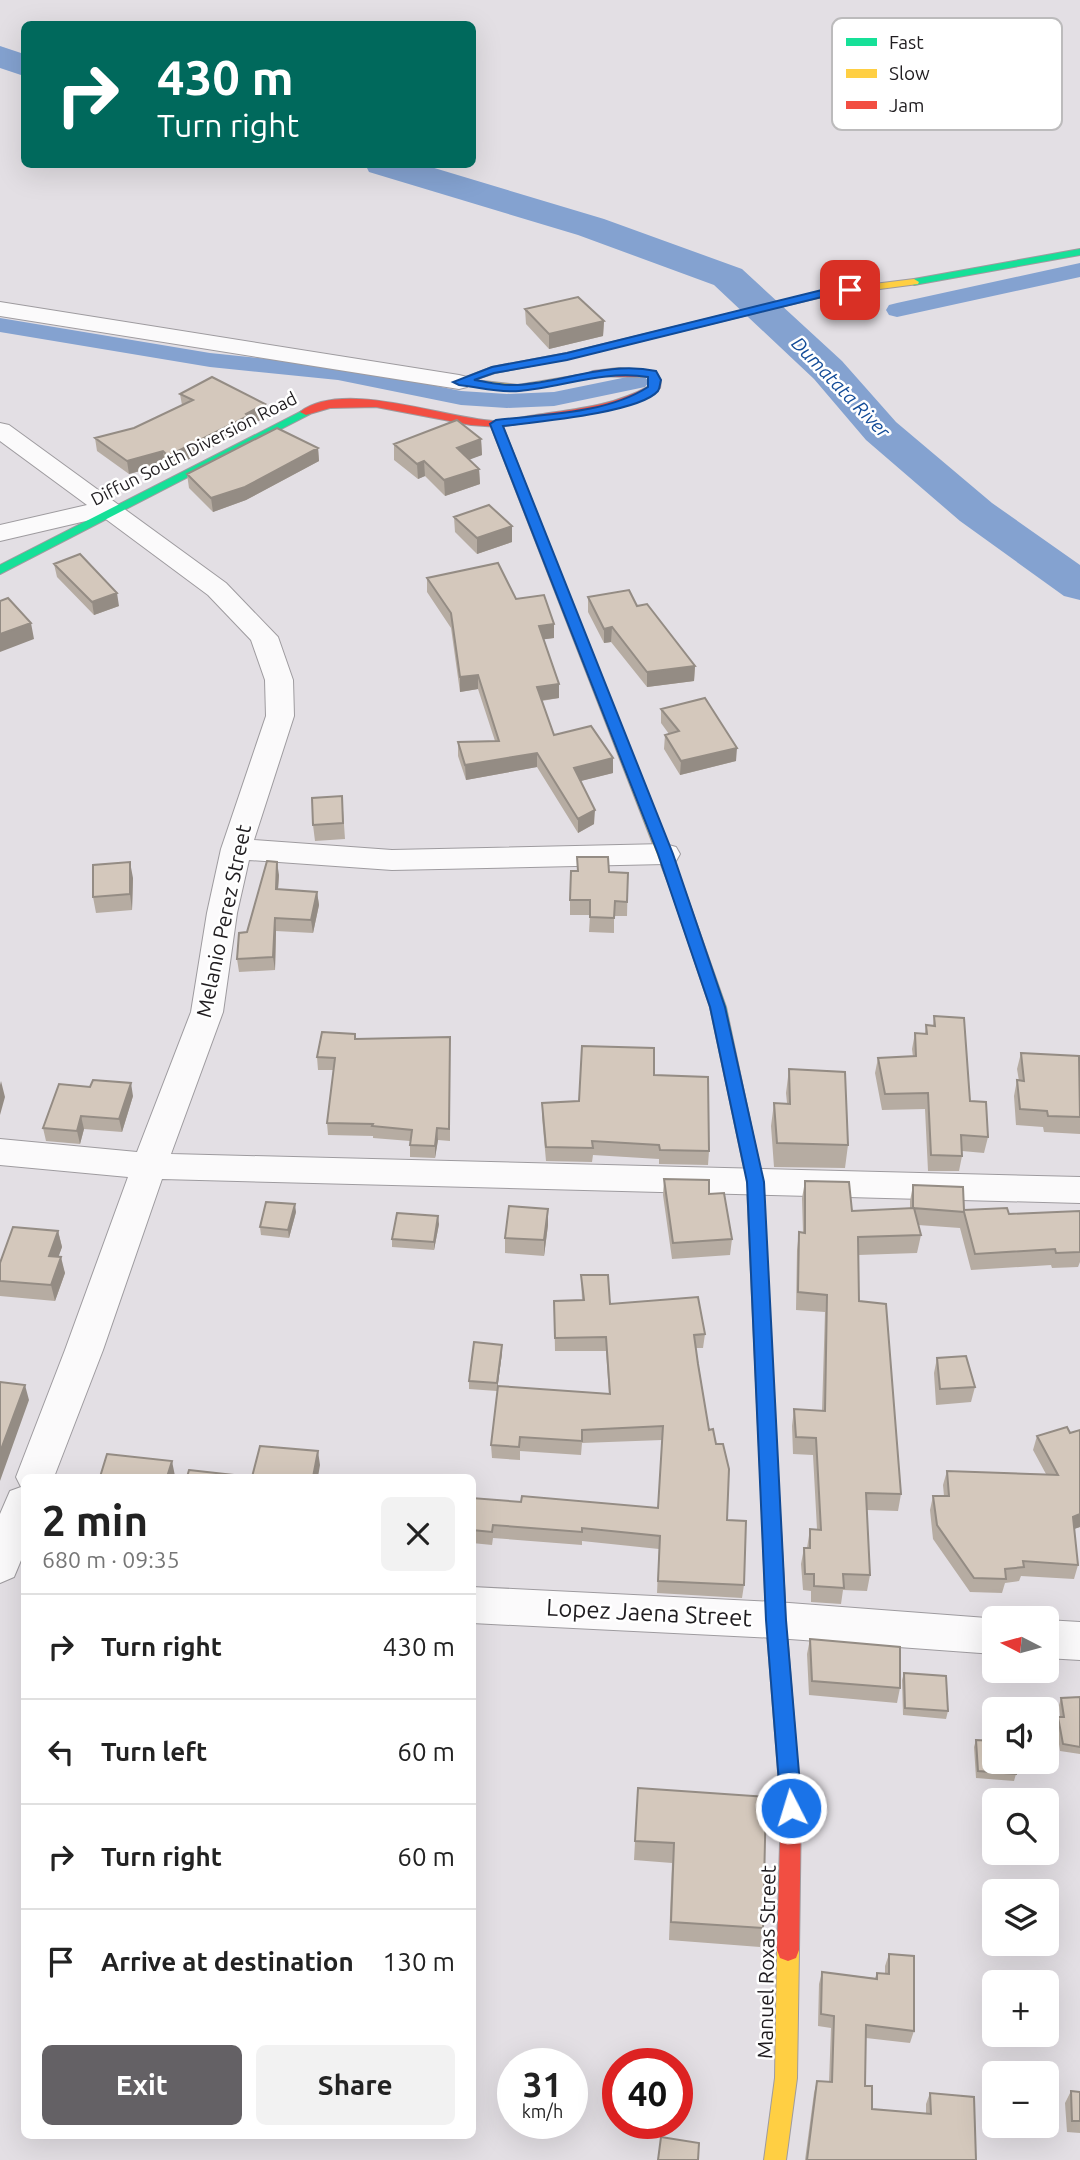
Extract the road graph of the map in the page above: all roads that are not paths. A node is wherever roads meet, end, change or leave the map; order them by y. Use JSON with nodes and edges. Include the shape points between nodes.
{"nodes":[{"id":1,"x":1080,"y":252,"type":"edge"},
{"id":2,"x":0,"y":309,"type":"edge"},
{"id":3,"x":459,"y":382,"type":"junction"},
{"id":4,"x":496,"y":424,"type":"junction"},
{"id":5,"x":0,"y":430,"type":"edge"},
{"id":6,"x":112,"y":510,"type":"junction"},
{"id":7,"x":0,"y":533,"type":"edge"},
{"id":8,"x":0,"y":570,"type":"edge"},
{"id":9,"x":236,"y":849,"type":"junction"},
{"id":10,"x":666,"y":854,"type":"junction"},
{"id":11,"x":0,"y":1152,"type":"edge"},
{"id":12,"x":149,"y":1166,"type":"junction"},
{"id":13,"x":755,"y":1182,"type":"junction"},
{"id":14,"x":1080,"y":1191,"type":"edge"},
{"id":15,"x":35,"y":1474,"type":"edge"},
{"id":16,"x":21,"y":1511,"type":"edge"},
{"id":17,"x":0,"y":1566,"type":"edge"},
{"id":18,"x":21,"y":1569,"type":"edge"},
{"id":19,"x":476,"y":1605,"type":"edge"},
{"id":20,"x":776,"y":1620,"type":"junction"},
{"id":21,"x":982,"y":1634,"type":"edge"},
{"id":22,"x":1059,"y":1640,"type":"edge"},
{"id":23,"x":1080,"y":1641,"type":"edge"},
{"id":24,"x":775,"y":2160,"type":"edge"}],
"edges":[{"from":1,"to":3,"type":"street","via":[[826,293],[492,370]]},
{"from":2,"to":3,"type":"street"},
{"from":3,"to":4,"type":"street","name":"Diffun South Diversion Road","via":[[516,388],[628,370],[652,374],[655,380],[654,388],[638,398],[582,412]]},
{"from":4,"to":6,"type":"street","name":"Diffun South Diversion Road","via":[[382,403],[325,404]]},
{"from":4,"to":10,"type":"street","name":"Manuel Roxas Street"},
{"from":5,"to":6,"type":"street","name":"Melanio Perez Street"},
{"from":6,"to":7,"type":"street"},
{"from":6,"to":8,"type":"street","name":"Diffun South Diversion Road"},
{"from":6,"to":9,"type":"street","name":"Melanio Perez Street","via":[[217,589],[264,637],[279,680],[280,716]]},
{"from":9,"to":10,"type":"street","via":[[392,860]]},
{"from":9,"to":12,"type":"street","name":"Melanio Perez Street","via":[[207,1012]]},
{"from":10,"to":13,"type":"street","name":"Manuel Roxas Street","via":[[718,1007]]},
{"from":11,"to":12,"type":"street"},
{"from":12,"to":13,"type":"street"},
{"from":12,"to":15,"type":"street","name":"Melanio Perez Street"},
{"from":13,"to":14,"type":"street"},
{"from":13,"to":20,"type":"street","name":"Manuel Roxas Street"},
{"from":16,"to":17,"type":"street"},
{"from":17,"to":18,"type":"street"},
{"from":19,"to":20,"type":"street","name":"Lopez Jaena Street"},
{"from":20,"to":21,"type":"street","name":"Lopez Jaena Street"},
{"from":20,"to":24,"type":"street","name":"Manuel Roxas Street","via":[[791,1808],[786,2078]]},
{"from":22,"to":23,"type":"street"}]}
